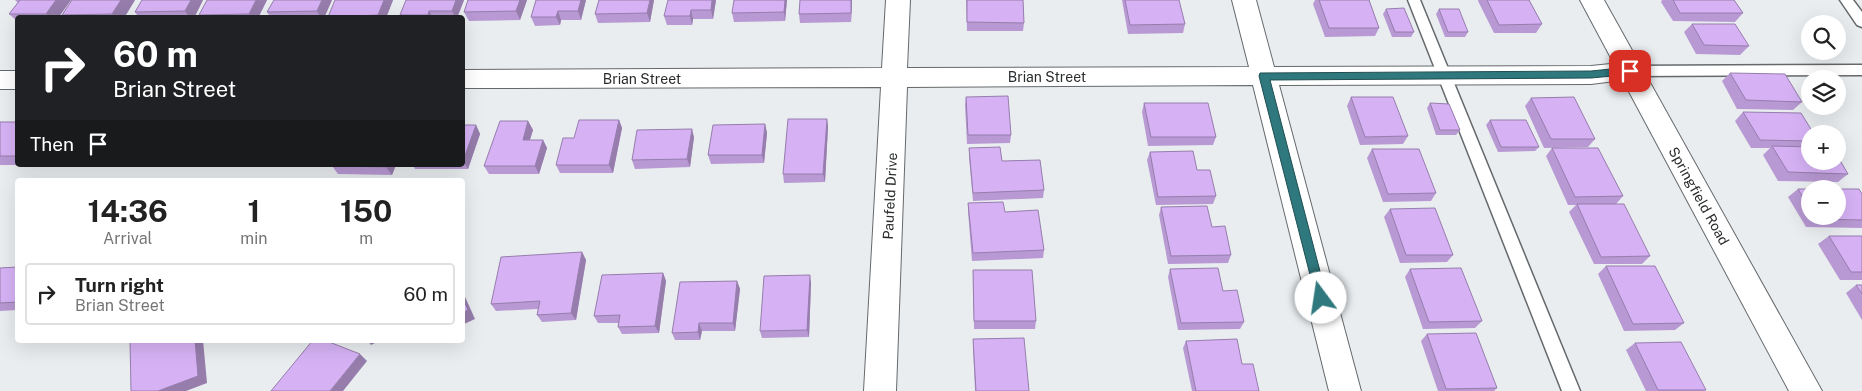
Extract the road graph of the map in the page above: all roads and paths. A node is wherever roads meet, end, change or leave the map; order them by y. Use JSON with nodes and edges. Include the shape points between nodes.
{"nodes":[{"id":1,"x":898,"y":0,"type":"edge"},
{"id":2,"x":1244,"y":0,"type":"edge"},
{"id":3,"x":1414,"y":0,"type":"edge"},
{"id":4,"x":1592,"y":0,"type":"edge"},
{"id":5,"x":1846,"y":0,"type":"edge"},
{"id":6,"x":1862,"y":22,"type":"edge"},
{"id":7,"x":1862,"y":70,"type":"edge"},
{"id":8,"x":1630,"y":71,"type":"junction"},
{"id":9,"x":1443,"y":74,"type":"junction"},
{"id":10,"x":1264,"y":76,"type":"junction"},
{"id":11,"x":896,"y":78,"type":"junction"},
{"id":12,"x":465,"y":79,"type":"edge"},
{"id":13,"x":0,"y":80,"type":"edge"},
{"id":14,"x":15,"y":80,"type":"edge"},
{"id":15,"x":880,"y":391,"type":"edge"},
{"id":16,"x":1345,"y":391,"type":"edge"},
{"id":17,"x":1571,"y":391,"type":"edge"},
{"id":18,"x":1806,"y":391,"type":"edge"}],
"edges":[{"from":1,"to":11,"type":"street","name":"Paufeld Drive"},
{"from":2,"to":10,"type":"street"},
{"from":3,"to":9,"type":"lane"},
{"from":4,"to":8,"type":"street","name":"Springfield Road"},
{"from":5,"to":6,"type":"lane"},
{"from":7,"to":8,"type":"lane"},
{"from":8,"to":9,"type":"street","name":"Brian Street","via":[[1591,75]]},
{"from":8,"to":18,"type":"street","name":"Springfield Road"},
{"from":9,"to":10,"type":"street","name":"Brian Street"},
{"from":9,"to":17,"type":"lane"},
{"from":10,"to":11,"type":"street","name":"Brian Street"},
{"from":10,"to":16,"type":"street"},
{"from":11,"to":12,"type":"street","name":"Brian Street"},
{"from":11,"to":15,"type":"street","name":"Paufeld Drive"},
{"from":13,"to":14,"type":"street"}]}
